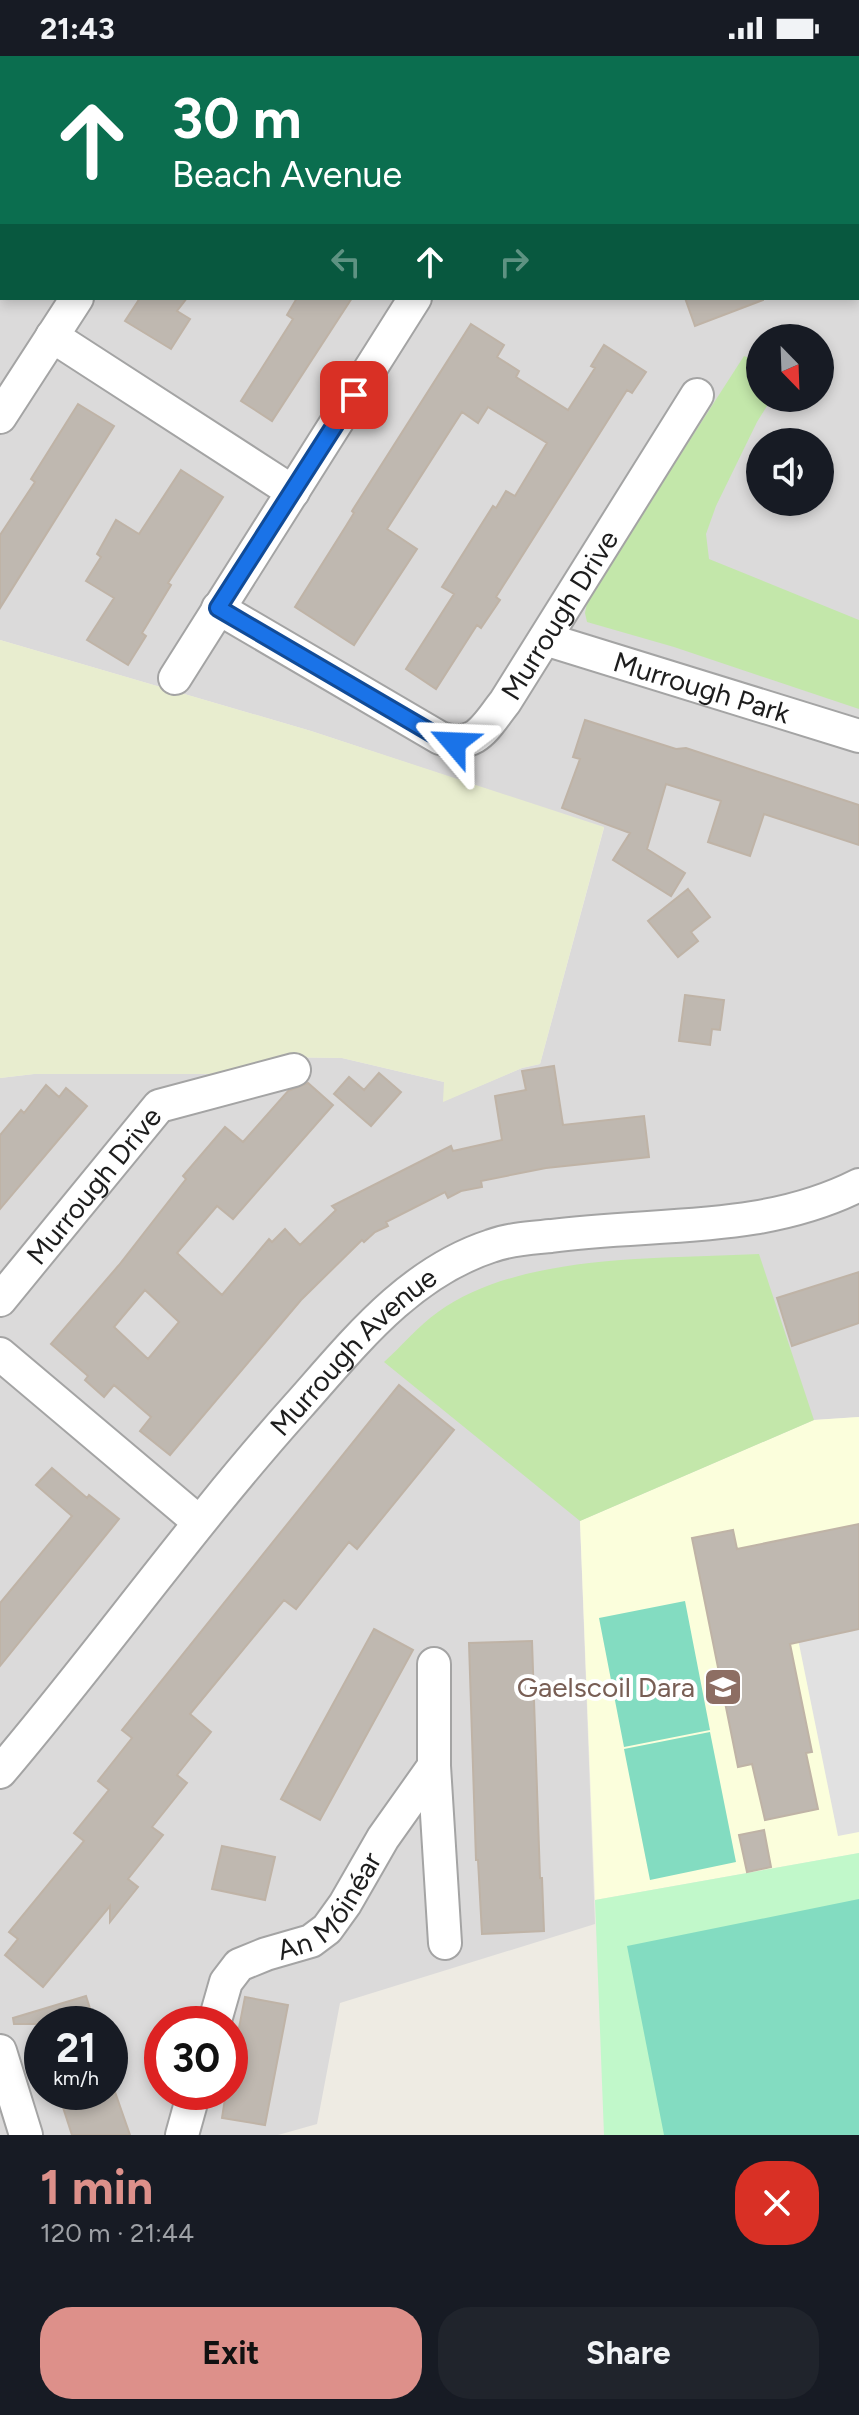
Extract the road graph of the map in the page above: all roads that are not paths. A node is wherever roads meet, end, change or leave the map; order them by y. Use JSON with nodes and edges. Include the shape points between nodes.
{"nodes":[{"id":1,"x":76,"y":300,"type":"edge"},
{"id":2,"x":414,"y":300,"type":"edge"},
{"id":3,"x":52,"y":336,"type":"junction"},
{"id":4,"x":697,"y":395,"type":"dead end"},
{"id":5,"x":0,"y":417,"type":"edge"},
{"id":6,"x":293,"y":492,"type":"junction"},
{"id":7,"x":218,"y":608,"type":"junction"},
{"id":8,"x":545,"y":639,"type":"junction"},
{"id":9,"x":175,"y":678,"type":"dead end"},
{"id":10,"x":859,"y":736,"type":"edge"},
{"id":11,"x":294,"y":1070,"type":"dead end"},
{"id":12,"x":859,"y":1185,"type":"edge"},
{"id":13,"x":0,"y":1300,"type":"edge"},
{"id":14,"x":0,"y":1354,"type":"edge"},
{"id":15,"x":199,"y":1522,"type":"junction"},
{"id":16,"x":434,"y":1664,"type":"dead end"},
{"id":17,"x":434,"y":1766,"type":"junction"},
{"id":18,"x":0,"y":1772,"type":"edge"},
{"id":19,"x":445,"y":1943,"type":"dead end"},
{"id":20,"x":219,"y":2006,"type":"edge"},
{"id":21,"x":2,"y":2067,"type":"edge"},
{"id":22,"x":189,"y":2110,"type":"edge"},
{"id":23,"x":26,"y":2135,"type":"edge"},
{"id":24,"x":182,"y":2135,"type":"edge"}],
"edges":[{"from":1,"to":3,"type":"street"},
{"from":2,"to":6,"type":"street"},
{"from":3,"to":5,"type":"street"},
{"from":3,"to":6,"type":"street"},
{"from":4,"to":8,"type":"street","name":"Murrough Drive"},
{"from":6,"to":7,"type":"street"},
{"from":7,"to":8,"type":"street","name":"Murrough Drive","via":[[454,743],[478,735]]},
{"from":7,"to":9,"type":"street"},
{"from":8,"to":10,"type":"street","name":"Murrough Park"},
{"from":11,"to":13,"type":"street","name":"Murrough Drive","via":[[159,1106]]},
{"from":12,"to":15,"type":"street","name":"Murrough Avenue","via":[[770,1216],[586,1230],[492,1245],[435,1271],[412,1286],[345,1353]]},
{"from":14,"to":15,"type":"street"},
{"from":15,"to":18,"type":"street","name":"Murrough Avenue"},
{"from":16,"to":17,"type":"street"},
{"from":17,"to":19,"type":"street"},
{"from":17,"to":20,"type":"street","name":"An Móinéar","via":[[327,1929],[311,1941],[239,1965],[226,1982]]},
{"from":21,"to":23,"type":"street"},
{"from":22,"to":24,"type":"street"}]}
